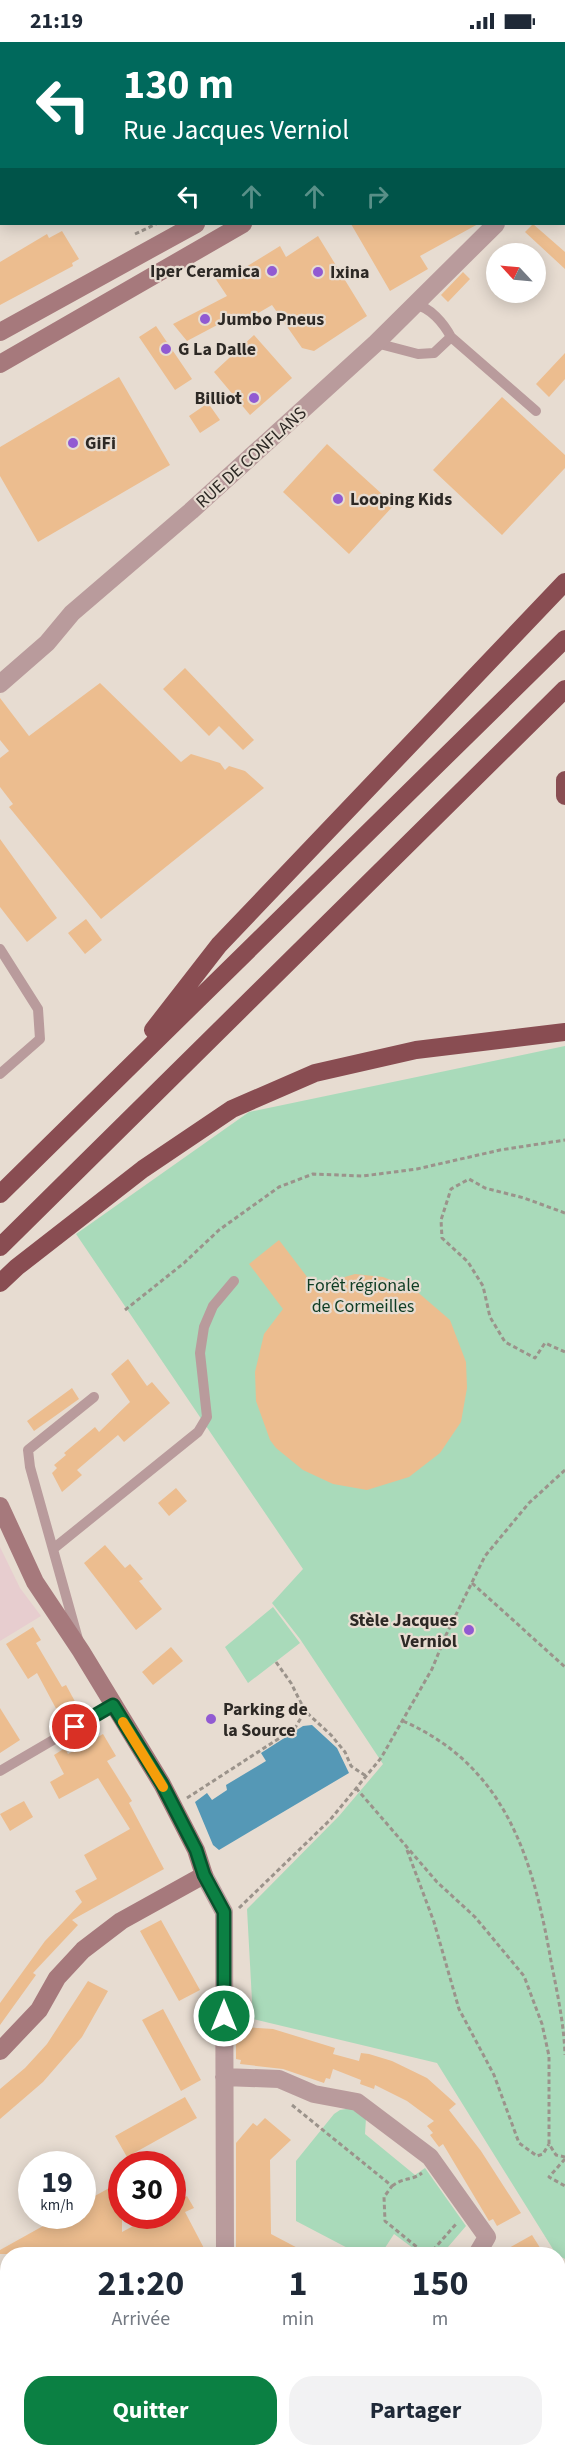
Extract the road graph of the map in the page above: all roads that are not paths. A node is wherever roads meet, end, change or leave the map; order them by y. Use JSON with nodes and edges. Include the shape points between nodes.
{"nodes":[{"id":1,"x":194,"y":225,"type":"edge"},
{"id":2,"x":241,"y":225,"type":"edge"},
{"id":3,"x":495,"y":225,"type":"edge"},
{"id":4,"x":414,"y":305,"type":"junction"},
{"id":5,"x":0,"y":332,"type":"edge"},
{"id":6,"x":452,"y":338,"type":"junction"},
{"id":7,"x":376,"y":343,"type":"junction"},
{"id":8,"x":0,"y":364,"type":"edge"},
{"id":9,"x":536,"y":411,"type":"dead end"},
{"id":10,"x":565,"y":582,"type":"edge"},
{"id":11,"x":565,"y":639,"type":"edge"},
{"id":12,"x":0,"y":684,"type":"edge"},
{"id":13,"x":565,"y":689,"type":"edge"},
{"id":14,"x":565,"y":780,"type":"edge"},
{"id":15,"x":565,"y":796,"type":"edge"},
{"id":16,"x":0,"y":949,"type":"edge"},
{"id":17,"x":565,"y":1032,"type":"edge"},
{"id":18,"x":0,"y":1074,"type":"edge"},
{"id":19,"x":114,"y":1081,"type":"junction"},
{"id":20,"x":0,"y":1194,"type":"edge"},
{"id":21,"x":0,"y":1248,"type":"edge"},
{"id":22,"x":234,"y":1281,"type":"dead end"},
{"id":23,"x":0,"y":1283,"type":"edge"},
{"id":24,"x":94,"y":1397,"type":"dead end"},
{"id":25,"x":0,"y":1506,"type":"edge"},
{"id":26,"x":53,"y":1549,"type":"junction"},
{"id":27,"x":81,"y":1651,"type":"junction"},
{"id":28,"x":113,"y":1705,"type":"junction"},
{"id":29,"x":0,"y":1771,"type":"edge"},
{"id":30,"x":204,"y":1875,"type":"junction"},
{"id":31,"x":0,"y":2051,"type":"edge"},
{"id":32,"x":224,"y":2077,"type":"junction"},
{"id":33,"x":225,"y":2247,"type":"edge"},
{"id":34,"x":481,"y":2247,"type":"edge"}],
"edges":[{"from":1,"to":5,"type":"street"},
{"from":2,"to":8,"type":"street"},
{"from":3,"to":4,"type":"street","name":"RUE DE CONFLANS"},
{"from":4,"to":6,"type":"lane","via":[[423,306]]},
{"from":4,"to":7,"type":"street","name":"RUE DE CONFLANS"},
{"from":6,"to":7,"type":"lane","via":[[434,353],[418,354]]},
{"from":6,"to":9,"type":"lane"},
{"from":7,"to":12,"type":"street","name":"RUE DE CONFLANS","via":[[72,613],[47,643]]},
{"from":10,"to":19,"type":"highway","via":[[219,945]]},
{"from":11,"to":19,"type":"highway"},
{"from":13,"to":21,"type":"highway"},
{"from":14,"to":15,"type":"highway"},
{"from":16,"to":18,"type":"lane","via":[[38,1009],[40,1039]]},
{"from":17,"to":23,"type":"highway","via":[[416,1050],[315,1073],[232,1109],[143,1169]]},
{"from":19,"to":20,"type":"highway"},
{"from":22,"to":26,"type":"lane","via":[[213,1306],[204,1327],[200,1353],[208,1408],[198,1432]]},
{"from":24,"to":26,"type":"lane","via":[[28,1450]]},
{"from":25,"to":27,"type":"street","via":[[35,1582]]},
{"from":26,"to":27,"type":"lane"},
{"from":27,"to":28,"type":"street"},
{"from":28,"to":29,"type":"lane"},
{"from":28,"to":30,"type":"street","via":[[173,1806]]},
{"from":30,"to":31,"type":"street","via":[[121,1921],[83,1950],[57,1978],[39,2010]]},
{"from":30,"to":32,"type":"street","via":[[224,1912]]},
{"from":32,"to":33,"type":"street"},
{"from":32,"to":34,"type":"street","via":[[279,2079],[314,2094],[357,2102],[430,2157],[487,2237]]}]}
